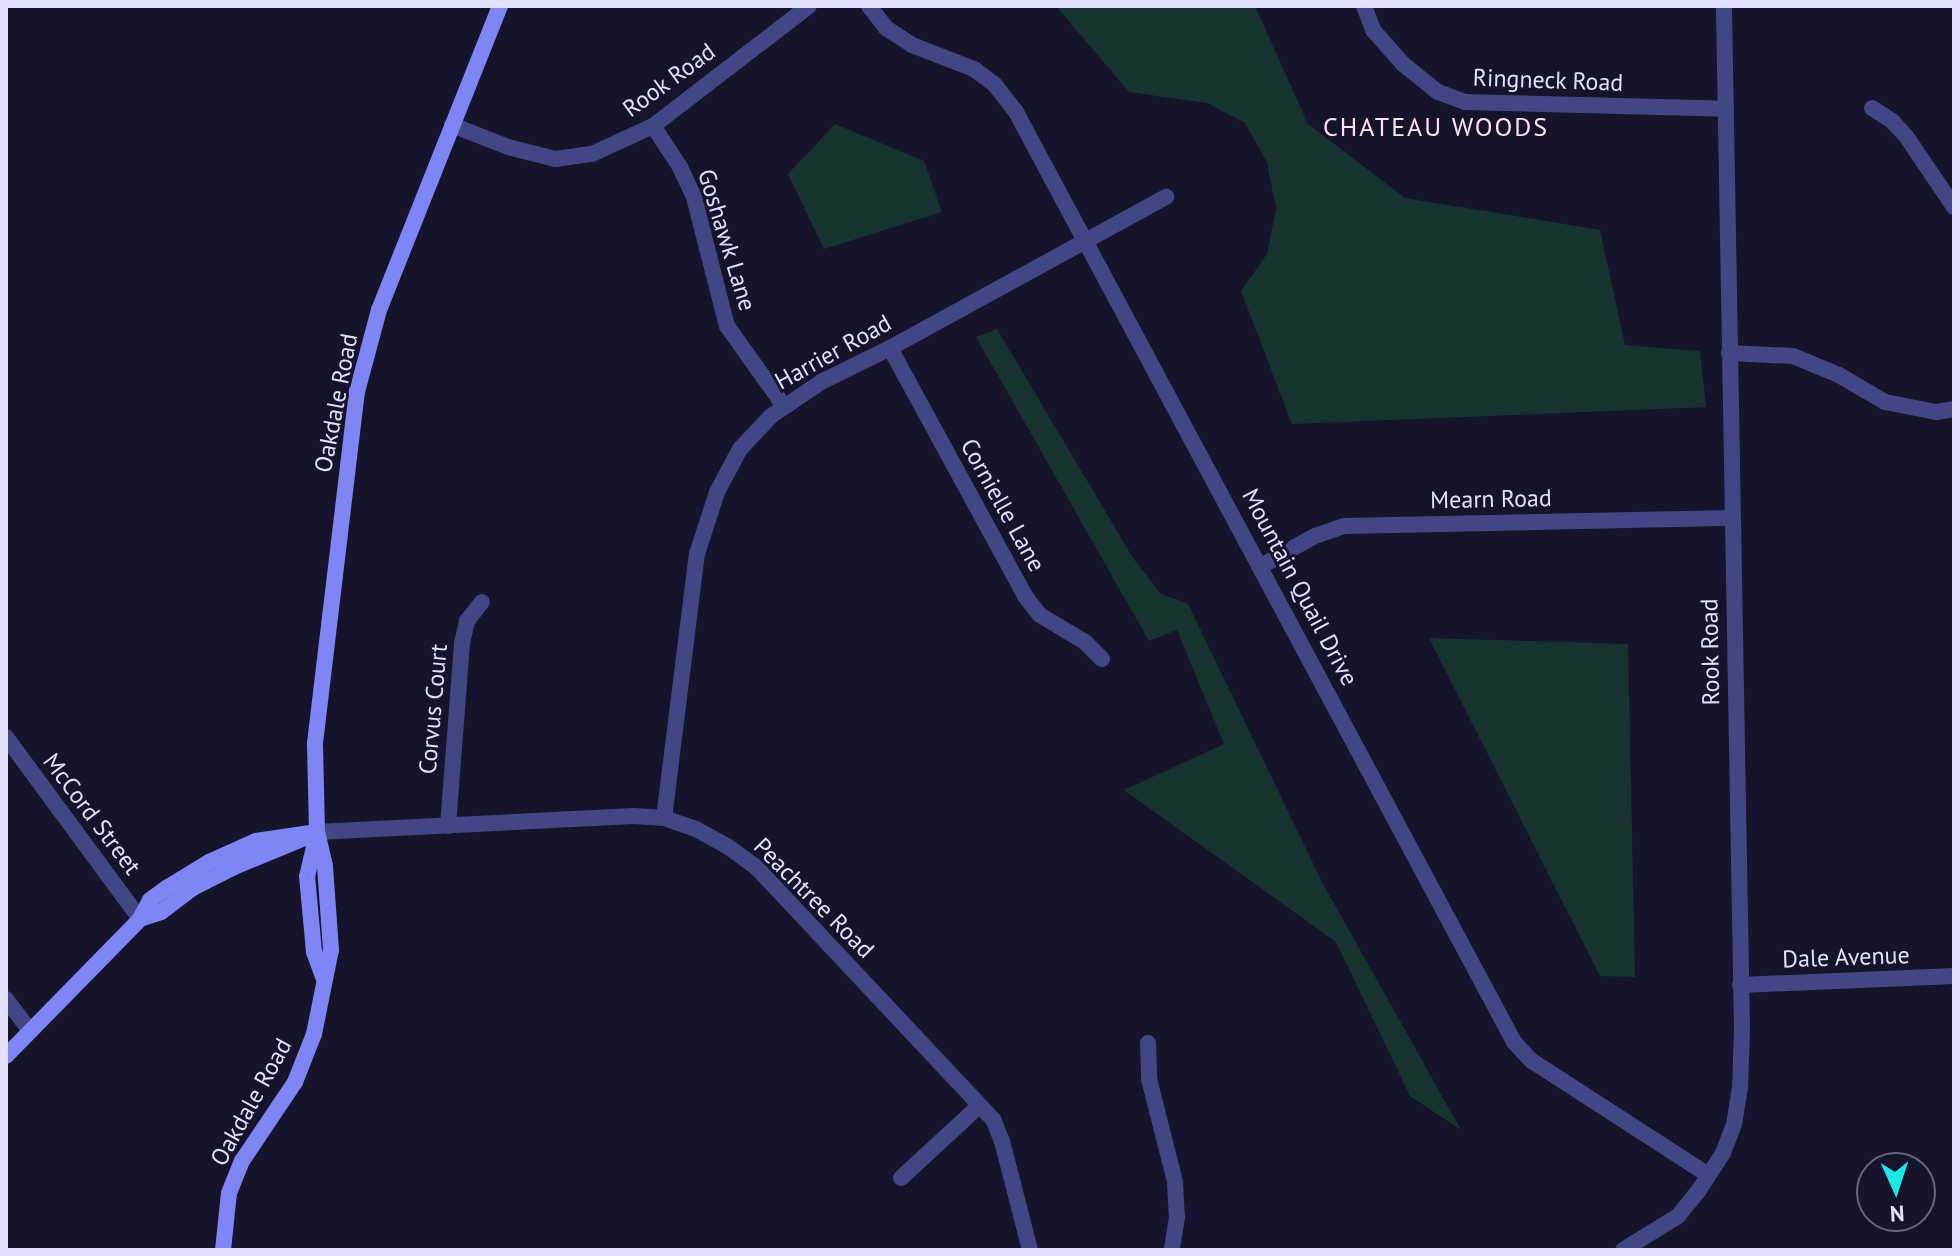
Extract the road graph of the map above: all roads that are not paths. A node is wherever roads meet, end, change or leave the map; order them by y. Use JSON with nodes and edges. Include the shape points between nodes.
{"nodes":[{"id":1,"x":500,"y":6,"type":"edge"},
{"id":2,"x":809,"y":6,"type":"edge"},
{"id":3,"x":869,"y":6,"type":"edge"},
{"id":4,"x":1364,"y":6,"type":"edge"},
{"id":5,"x":1724,"y":6,"type":"edge"},
{"id":6,"x":1872,"y":108,"type":"dead end"},
{"id":7,"x":1726,"y":109,"type":"junction"},
{"id":8,"x":452,"y":125,"type":"junction"},
{"id":9,"x":653,"y":126,"type":"junction"},
{"id":10,"x":1951,"y":196,"type":"edge"},
{"id":11,"x":1166,"y":197,"type":"dead end"},
{"id":12,"x":1087,"y":240,"type":"junction"},
{"id":13,"x":890,"y":348,"type":"junction"},
{"id":14,"x":1729,"y":353,"type":"junction"},
{"id":15,"x":784,"y":406,"type":"junction"},
{"id":16,"x":1954,"y":409,"type":"edge"},
{"id":17,"x":1732,"y":518,"type":"junction"},
{"id":18,"x":1261,"y":566,"type":"junction"},
{"id":19,"x":482,"y":602,"type":"dead end"},
{"id":20,"x":1102,"y":659,"type":"dead end"},
{"id":21,"x":6,"y":737,"type":"edge"},
{"id":22,"x":664,"y":818,"type":"junction"},
{"id":23,"x":448,"y":826,"type":"junction"},
{"id":24,"x":317,"y":832,"type":"junction"},
{"id":25,"x":140,"y":919,"type":"junction"},
{"id":26,"x":1954,"y":976,"type":"edge"},
{"id":27,"x":1740,"y":985,"type":"junction"},
{"id":28,"x":6,"y":999,"type":"edge"},
{"id":29,"x":30,"y":1031,"type":"junction"},
{"id":30,"x":1148,"y":1043,"type":"dead end"},
{"id":31,"x":6,"y":1056,"type":"edge"},
{"id":32,"x":979,"y":1106,"type":"junction"},
{"id":33,"x":1708,"y":1175,"type":"junction"},
{"id":34,"x":901,"y":1178,"type":"dead end"},
{"id":35,"x":223,"y":1250,"type":"edge"},
{"id":36,"x":1030,"y":1250,"type":"edge"},
{"id":37,"x":1172,"y":1250,"type":"edge"},
{"id":38,"x":1623,"y":1250,"type":"edge"}],
"edges":[{"from":1,"to":8,"type":"main road","name":"Oakdale Road"},
{"from":2,"to":9,"type":"street","name":"Rook Road"},
{"from":3,"to":12,"type":"street","name":"Mountain Quail Drive","via":[[886,28],[912,45],[974,69],[995,85],[1016,112]]},
{"from":4,"to":7,"type":"street","name":"Ringneck Road","via":[[1373,30],[1403,64],[1438,92],[1465,102]]},
{"from":5,"to":7,"type":"street","name":"Rook Road"},
{"from":6,"to":10,"type":"street","via":[[1906,136]]},
{"from":7,"to":14,"type":"street","name":"Rook Road"},
{"from":8,"to":9,"type":"street","name":"Rook Road","via":[[555,159],[592,154]]},
{"from":8,"to":24,"type":"main road","name":"Oakdale Road","via":[[379,310],[357,392],[315,743]]},
{"from":9,"to":15,"type":"street","name":"Goshawk Lane","via":[[694,197],[727,326]]},
{"from":11,"to":12,"type":"street","name":"Harrier Road"},
{"from":12,"to":13,"type":"street","name":"Harrier Road"},
{"from":12,"to":18,"type":"street","name":"Mountain Quail Drive"},
{"from":13,"to":15,"type":"street","name":"Harrier Road"},
{"from":13,"to":20,"type":"street","name":"Cornielle Lane","via":[[1025,596],[1040,615],[1085,642]]},
{"from":14,"to":16,"type":"street","via":[[1793,356],[1885,402],[1936,412]]},
{"from":14,"to":17,"type":"street","name":"Rook Road"},
{"from":15,"to":22,"type":"street","name":"Harrier Road","via":[[740,449],[697,554]]},
{"from":17,"to":18,"type":"street","name":"Mearn Road","via":[[1344,526]]},
{"from":17,"to":27,"type":"street","name":"Rook Road"},
{"from":18,"to":33,"type":"street","name":"Mountain Quail Drive","via":[[1514,1042],[1532,1061]]},
{"from":19,"to":23,"type":"street","name":"Corvus Court","via":[[467,621],[462,643]]},
{"from":21,"to":25,"type":"street","name":"McCord Street"},
{"from":22,"to":23,"type":"street","name":"Peachtree Road"},
{"from":22,"to":32,"type":"street","name":"Peachtree Road","via":[[696,829],[757,868]]},
{"from":23,"to":24,"type":"street","name":"Peachtree Road"},
{"from":24,"to":25,"type":"main road","name":"Peachtree Road","via":[[256,841],[217,857],[150,900]]},
{"from":24,"to":35,"type":"main road","name":"Oakdale Road","via":[[307,876],[314,952],[323,977],[318,1023],[295,1082],[242,1161],[229,1193]]},
{"from":25,"to":29,"type":"main road","name":"Peachtree Road"},
{"from":26,"to":27,"type":"street","name":"Dale Avenue"},
{"from":27,"to":33,"type":"street","name":"Rook Road","via":[[1740,1089],[1734,1125]]},
{"from":28,"to":29,"type":"street"},
{"from":29,"to":31,"type":"main road","name":"Peachtree Road"},
{"from":30,"to":37,"type":"street","via":[[1149,1079],[1175,1182]]},
{"from":32,"to":34,"type":"street"},
{"from":32,"to":36,"type":"street","name":"Peachtree Road","via":[[993,1119],[1002,1141]]},
{"from":33,"to":38,"type":"street","name":"Rook Road","via":[[1678,1216]]}]}
